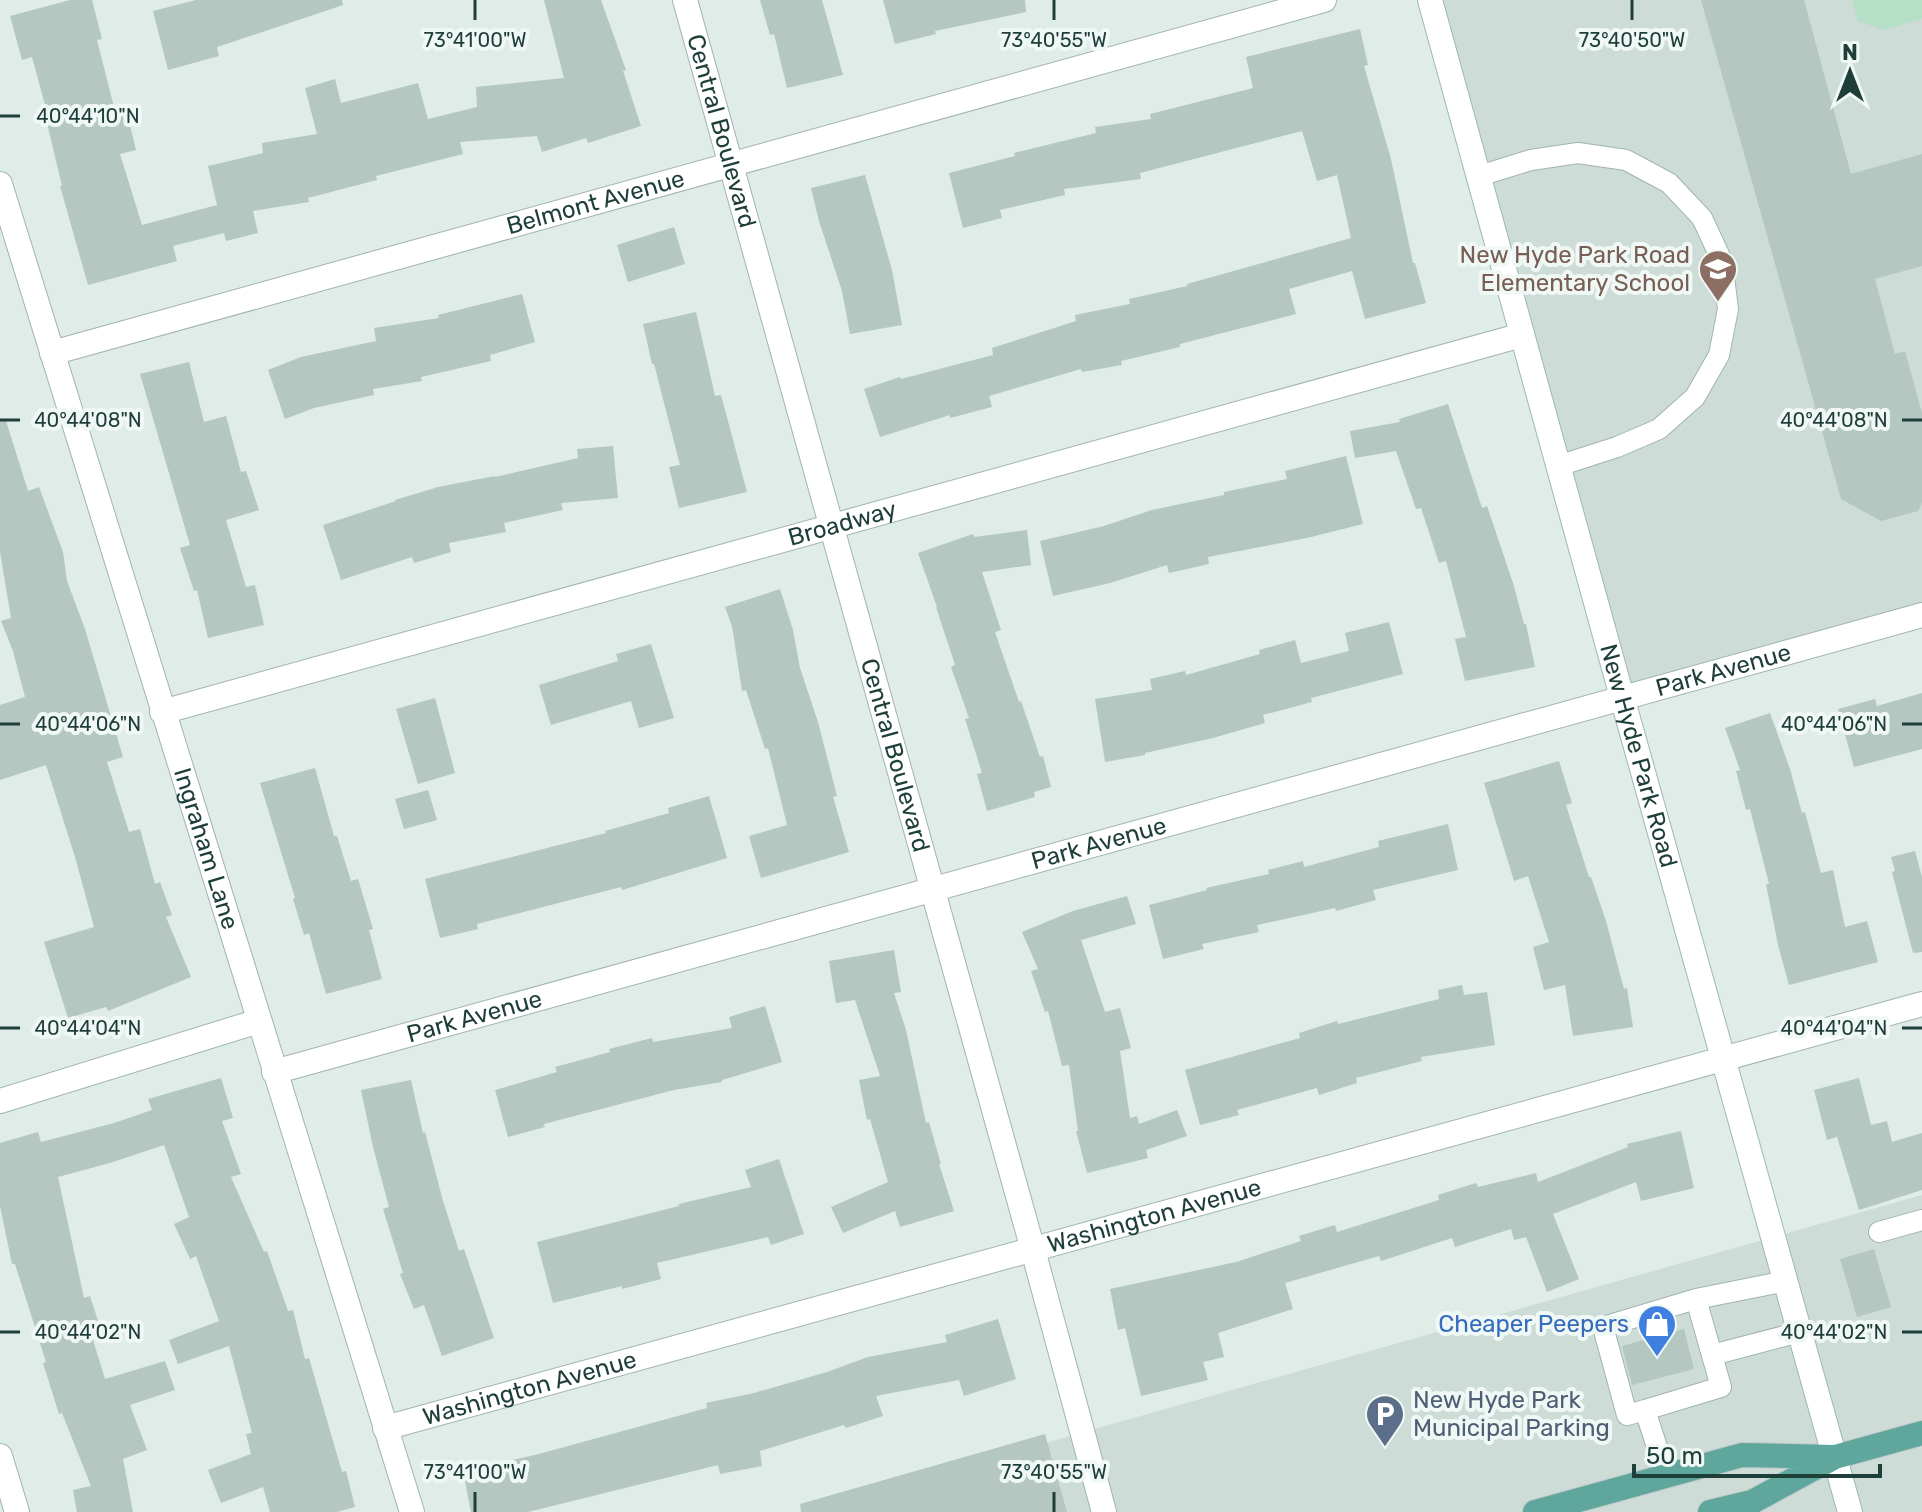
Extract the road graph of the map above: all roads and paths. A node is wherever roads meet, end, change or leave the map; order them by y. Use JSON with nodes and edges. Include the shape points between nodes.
{"nodes":[{"id":1,"x":685,"y":0,"type":"edge"},
{"id":2,"x":1324,"y":0,"type":"edge"},
{"id":3,"x":1430,"y":0,"type":"edge"},
{"id":4,"x":731,"y":165,"type":"junction"},
{"id":5,"x":1479,"y":176,"type":"junction"},
{"id":6,"x":0,"y":184,"type":"edge"},
{"id":7,"x":1522,"y":335,"type":"junction"},
{"id":8,"x":52,"y":353,"type":"junction"},
{"id":9,"x":1558,"y":466,"type":"junction"},
{"id":10,"x":831,"y":527,"type":"junction"},
{"id":11,"x":1922,"y":615,"type":"edge"},
{"id":12,"x":1622,"y":697,"type":"junction"},
{"id":13,"x":162,"y":712,"type":"junction"},
{"id":14,"x":932,"y":888,"type":"junction"},
{"id":15,"x":1922,"y":1004,"type":"edge"},
{"id":16,"x":259,"y":1021,"type":"junction"},
{"id":17,"x":1724,"y":1058,"type":"junction"},
{"id":18,"x":274,"y":1072,"type":"junction"},
{"id":19,"x":0,"y":1101,"type":"edge"},
{"id":20,"x":1922,"y":1220,"type":"edge"},
{"id":21,"x":1879,"y":1232,"type":"dead end"},
{"id":22,"x":1033,"y":1250,"type":"junction"},
{"id":23,"x":1786,"y":1281,"type":"junction"},
{"id":24,"x":1696,"y":1299,"type":"junction"},
{"id":25,"x":1800,"y":1332,"type":"junction"},
{"id":26,"x":1712,"y":1355,"type":"junction"},
{"id":27,"x":1645,"y":1410,"type":"junction"},
{"id":28,"x":385,"y":1428,"type":"junction"},
{"id":29,"x":1922,"y":1433,"type":"edge"},
{"id":30,"x":0,"y":1456,"type":"edge"},
{"id":31,"x":1835,"y":1457,"type":"junction"},
{"id":32,"x":1666,"y":1475,"type":"junction"},
{"id":33,"x":17,"y":1512,"type":"edge"},
{"id":34,"x":412,"y":1512,"type":"edge"},
{"id":35,"x":1104,"y":1512,"type":"edge"},
{"id":36,"x":1535,"y":1512,"type":"edge"},
{"id":37,"x":1710,"y":1512,"type":"edge"},
{"id":38,"x":1850,"y":1512,"type":"edge"}],
"edges":[{"from":1,"to":4,"type":"street","name":"Central Boulevard"},
{"from":2,"to":4,"type":"street","name":"Belmont Avenue"},
{"from":3,"to":5,"type":"street","name":"New Hyde Park Road"},
{"from":4,"to":8,"type":"street","name":"Belmont Avenue"},
{"from":4,"to":10,"type":"street","name":"Central Boulevard"},
{"from":5,"to":7,"type":"street","name":"New Hyde Park Road"},
{"from":5,"to":9,"type":"lane","via":[[1578,153],[1626,160],[1669,183],[1702,218],[1722,261],[1728,309],[1719,355],[1695,397],[1659,429]]},
{"from":6,"to":8,"type":"street","name":"Ingraham Lane"},
{"from":7,"to":9,"type":"street","name":"New Hyde Park Road"},
{"from":7,"to":10,"type":"street","name":"Broadway"},
{"from":8,"to":13,"type":"street","name":"Ingraham Lane"},
{"from":9,"to":12,"type":"street","name":"New Hyde Park Road"},
{"from":10,"to":13,"type":"street","name":"Broadway"},
{"from":10,"to":14,"type":"street","name":"Central Boulevard"},
{"from":11,"to":12,"type":"street","name":"Park Avenue"},
{"from":12,"to":14,"type":"street","name":"Park Avenue"},
{"from":12,"to":17,"type":"street","name":"New Hyde Park Road"},
{"from":13,"to":16,"type":"street","name":"Ingraham Lane"},
{"from":14,"to":18,"type":"street","name":"Park Avenue"},
{"from":14,"to":22,"type":"street","name":"Central Boulevard"},
{"from":15,"to":17,"type":"street","name":"Washington Avenue"},
{"from":16,"to":18,"type":"street","name":"Ingraham Lane"},
{"from":16,"to":19,"type":"street"},
{"from":17,"to":22,"type":"street","name":"Washington Avenue"},
{"from":17,"to":23,"type":"street","name":"New Hyde Park Road"},
{"from":18,"to":28,"type":"street","name":"Ingraham Lane"},
{"from":20,"to":21,"type":"lane"},
{"from":22,"to":28,"type":"street","name":"Washington Avenue"},
{"from":22,"to":35,"type":"street","name":"Central Boulevard"},
{"from":23,"to":24,"type":"lane"},
{"from":23,"to":25,"type":"street","name":"New Hyde Park Road"},
{"from":24,"to":26,"type":"lane"},
{"from":24,"to":27,"type":"lane","via":[[1603,1327],[1627,1415]]},
{"from":25,"to":26,"type":"lane"},
{"from":25,"to":31,"type":"street","name":"New Hyde Park Road"},
{"from":26,"to":27,"type":"lane","via":[[1721,1387]]},
{"from":27,"to":32,"type":"lane"},
{"from":28,"to":34,"type":"street","name":"Ingraham Lane"},
{"from":29,"to":31,"type":"main road"},
{"from":30,"to":33,"type":"street"},
{"from":31,"to":32,"type":"main road","via":[[1742,1455]]},
{"from":31,"to":37,"type":"main road","via":[[1752,1502]]},
{"from":31,"to":38,"type":"street","name":"New Hyde Park Road"},
{"from":32,"to":36,"type":"main road"}]}
